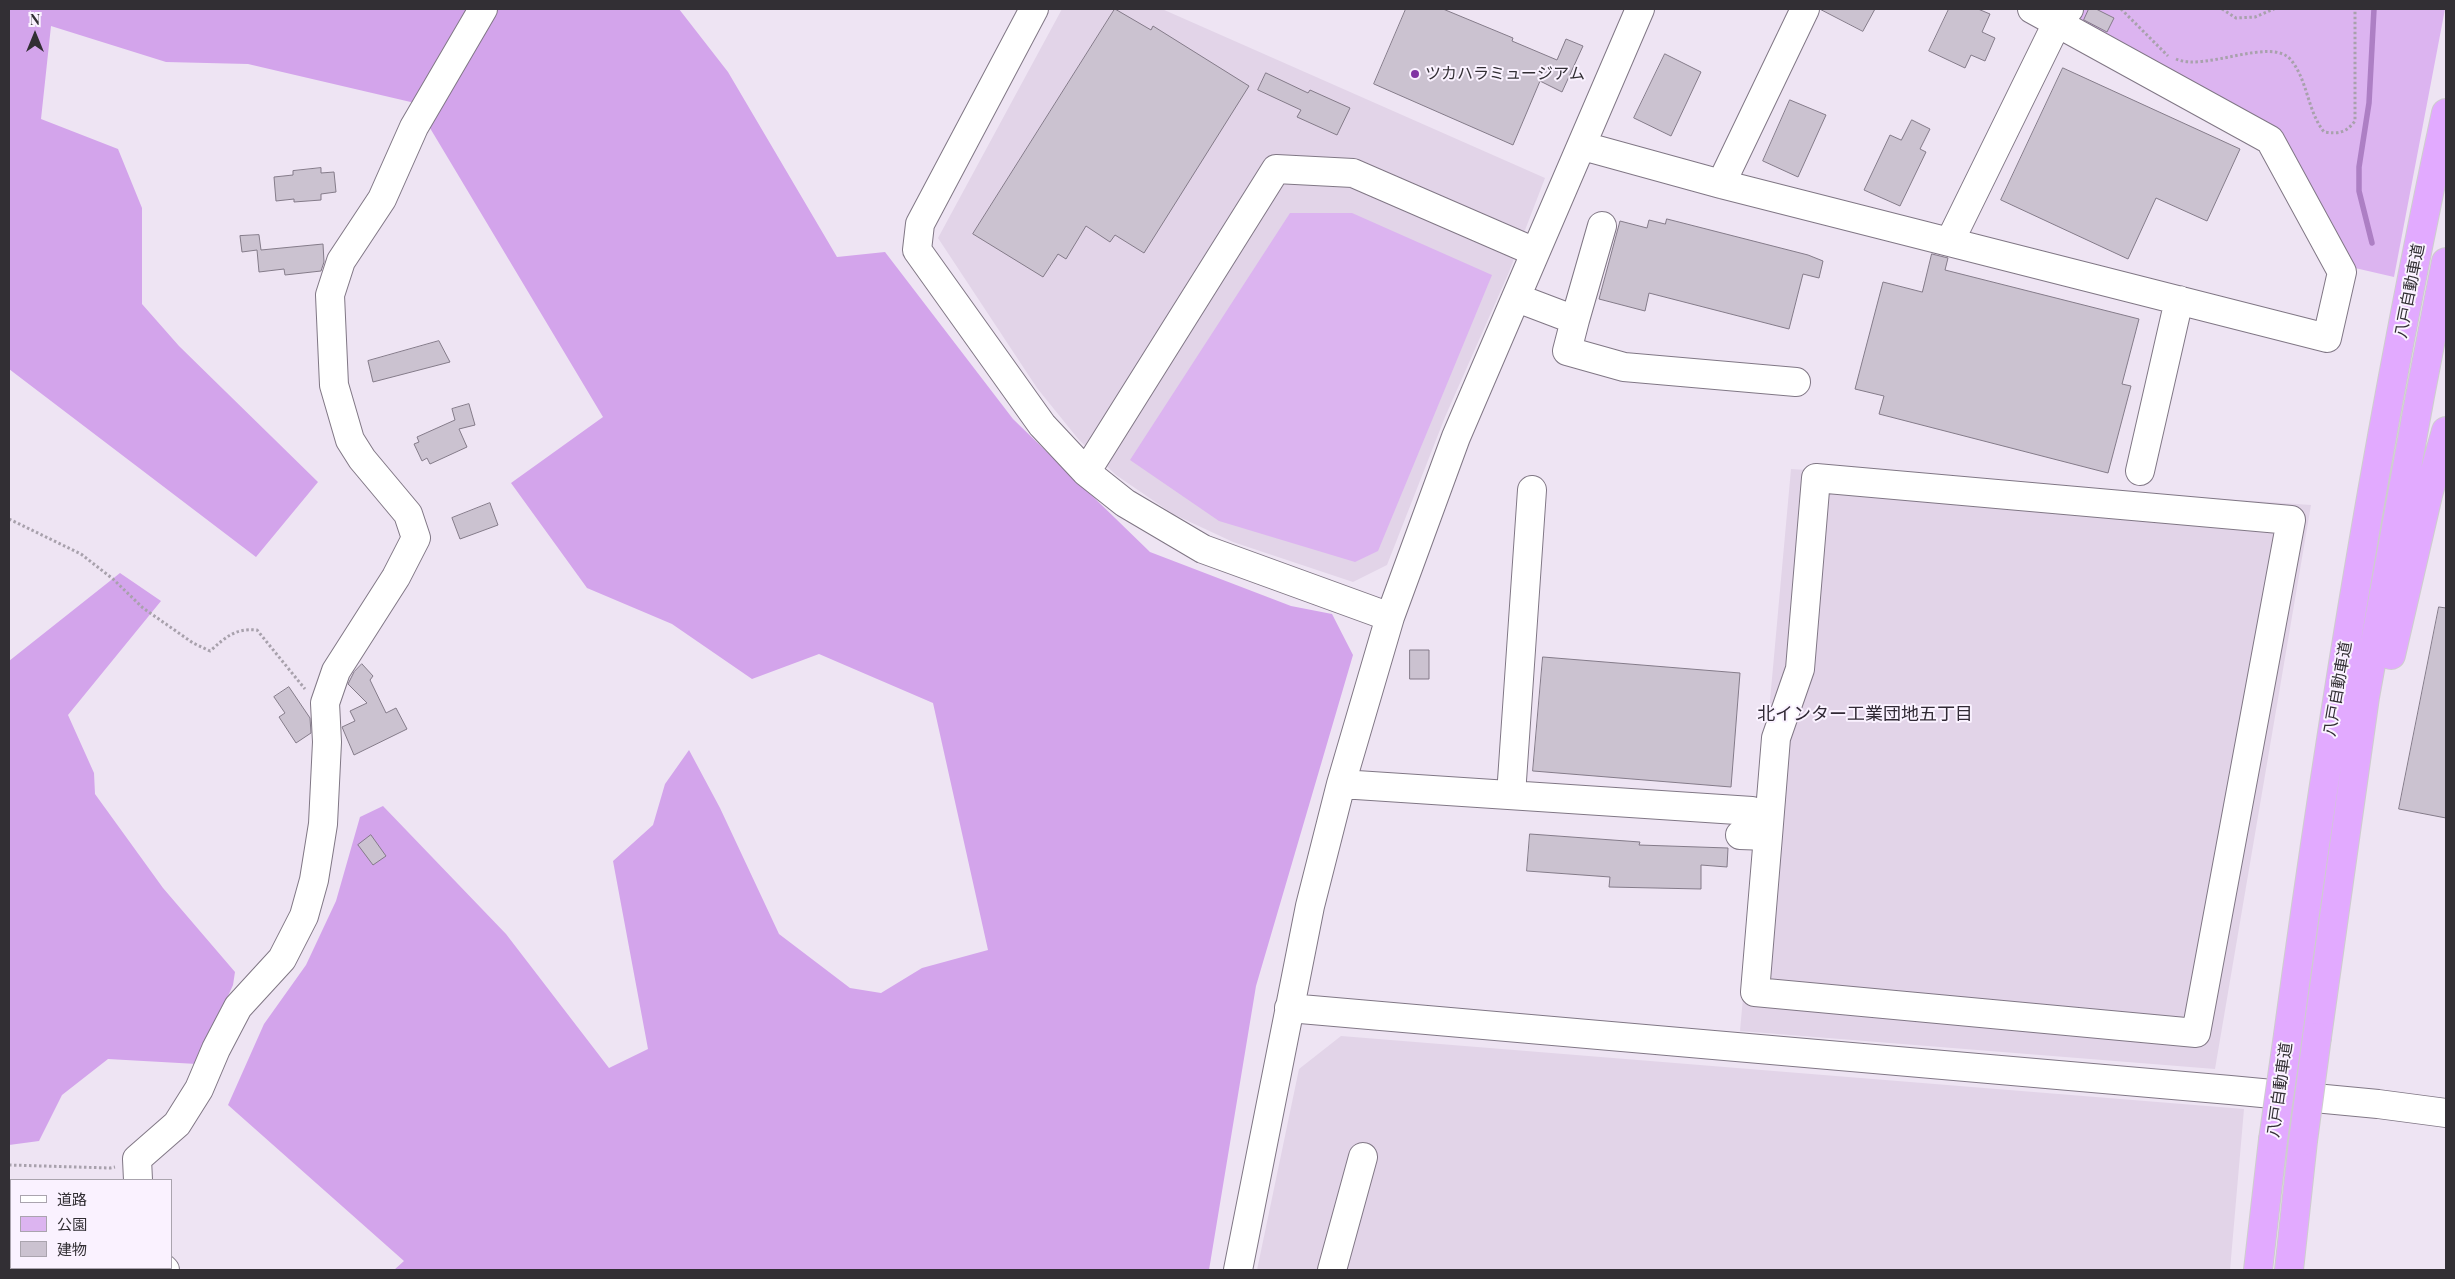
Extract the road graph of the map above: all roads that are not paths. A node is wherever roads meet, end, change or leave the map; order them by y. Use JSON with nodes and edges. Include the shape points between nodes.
{"nodes":[{"id":1,"x":483,"y":9,"type":"edge"},
{"id":2,"x":1034,"y":9,"type":"edge"},
{"id":3,"x":1640,"y":9,"type":"edge"},
{"id":4,"x":1804,"y":9,"type":"edge"},
{"id":5,"x":2032,"y":9,"type":"edge"},
{"id":6,"x":2063,"y":16,"type":"edge"},
{"id":7,"x":2446,"y":113,"type":"edge"},
{"id":8,"x":1583,"y":146,"type":"junction"},
{"id":9,"x":1721,"y":184,"type":"junction"},
{"id":10,"x":1602,"y":226,"type":"dead end"},
{"id":11,"x":1950,"y":241,"type":"junction"},
{"id":12,"x":1535,"y":252,"type":"junction"},
{"id":13,"x":2446,"y":262,"type":"edge"},
{"id":14,"x":1517,"y":298,"type":"junction"},
{"id":15,"x":2178,"y":300,"type":"junction"},
{"id":16,"x":1575,"y":320,"type":"junction"},
{"id":17,"x":1796,"y":382,"type":"dead end"},
{"id":18,"x":2446,"y":430,"type":"edge"},
{"id":19,"x":2140,"y":471,"type":"dead end"},
{"id":20,"x":1086,"y":472,"type":"junction"},
{"id":21,"x":1532,"y":490,"type":"dead end"},
{"id":22,"x":1390,"y":617,"type":"junction"},
{"id":23,"x":1340,"y":784,"type":"junction"},
{"id":24,"x":1512,"y":795,"type":"junction"},
{"id":25,"x":1752,"y":811,"type":"dead end"},
{"id":26,"x":1740,"y":835,"type":"dead end"},
{"id":27,"x":1768,"y":836,"type":"junction"},
{"id":28,"x":2324,"y":987,"type":"junction"},
{"id":29,"x":1289,"y":1008,"type":"junction"},
{"id":30,"x":2446,"y":1113,"type":"edge"},
{"id":31,"x":1363,"y":1157,"type":"dead end"},
{"id":32,"x":137,"y":1170,"type":"edge"},
{"id":33,"x":1238,"y":1270,"type":"edge"},
{"id":34,"x":1332,"y":1270,"type":"edge"},
{"id":35,"x":2258,"y":1270,"type":"edge"},
{"id":36,"x":2288,"y":1270,"type":"edge"}],
"edges":[{"from":1,"to":32,"type":"street","via":[[414,127],[382,199],[341,261],[330,295],[334,385],[350,440],[408,514],[416,538],[396,577],[336,671],[325,703],[327,742],[323,824],[314,880],[304,916],[282,959],[238,1007],[199,1089],[177,1124]]},
{"from":2,"to":20,"type":"street","via":[[920,224],[917,250],[1042,425]]},
{"from":3,"to":8,"type":"street"},
{"from":4,"to":9,"type":"street"},
{"from":5,"to":6,"type":"street"},
{"from":6,"to":11,"type":"street"},
{"from":6,"to":15,"type":"street","via":[[2270,140],[2342,272],[2327,338]]},
{"from":7,"to":35,"type":"highway","name":"八戸自動車道","bridge":true,"via":[[2421,229],[2322,790]]},
{"from":8,"to":9,"type":"street"},
{"from":8,"to":12,"type":"street"},
{"from":9,"to":11,"type":"street"},
{"from":10,"to":16,"type":"street"},
{"from":11,"to":15,"type":"street"},
{"from":12,"to":14,"type":"street"},
{"from":12,"to":20,"type":"street","via":[[1352,173],[1276,169]]},
{"from":13,"to":28,"type":"highway","name":"八戸自動車道","via":[[2366,697]]},
{"from":14,"to":16,"type":"street"},
{"from":14,"to":22,"type":"street","via":[[1456,437]]},
{"from":15,"to":19,"type":"street"},
{"from":16,"to":17,"type":"street","via":[[1567,351],[1605,362],[1624,367]]},
{"from":18,"to":28,"type":"highway","via":[[2386,676],[2364,829]]},
{"from":20,"to":22,"type":"street","via":[[1125,504],[1202,549]]},
{"from":21,"to":24,"type":"street"},
{"from":22,"to":23,"type":"street"},
{"from":23,"to":24,"type":"street"},
{"from":23,"to":29,"type":"street"},
{"from":24,"to":25,"type":"street"},
{"from":26,"to":27,"type":"street"},
{"from":27,"to":27,"type":"street","via":[[1755,992],[2196,1033],[2291,520],[1816,478],[1800,669],[1776,738]]},
{"from":28,"to":36,"type":"highway","name":"八戸自動車道","bridge":true},
{"from":29,"to":30,"type":"street","via":[[2230,1090]]},
{"from":29,"to":33,"type":"street"},
{"from":31,"to":34,"type":"street"}]}
